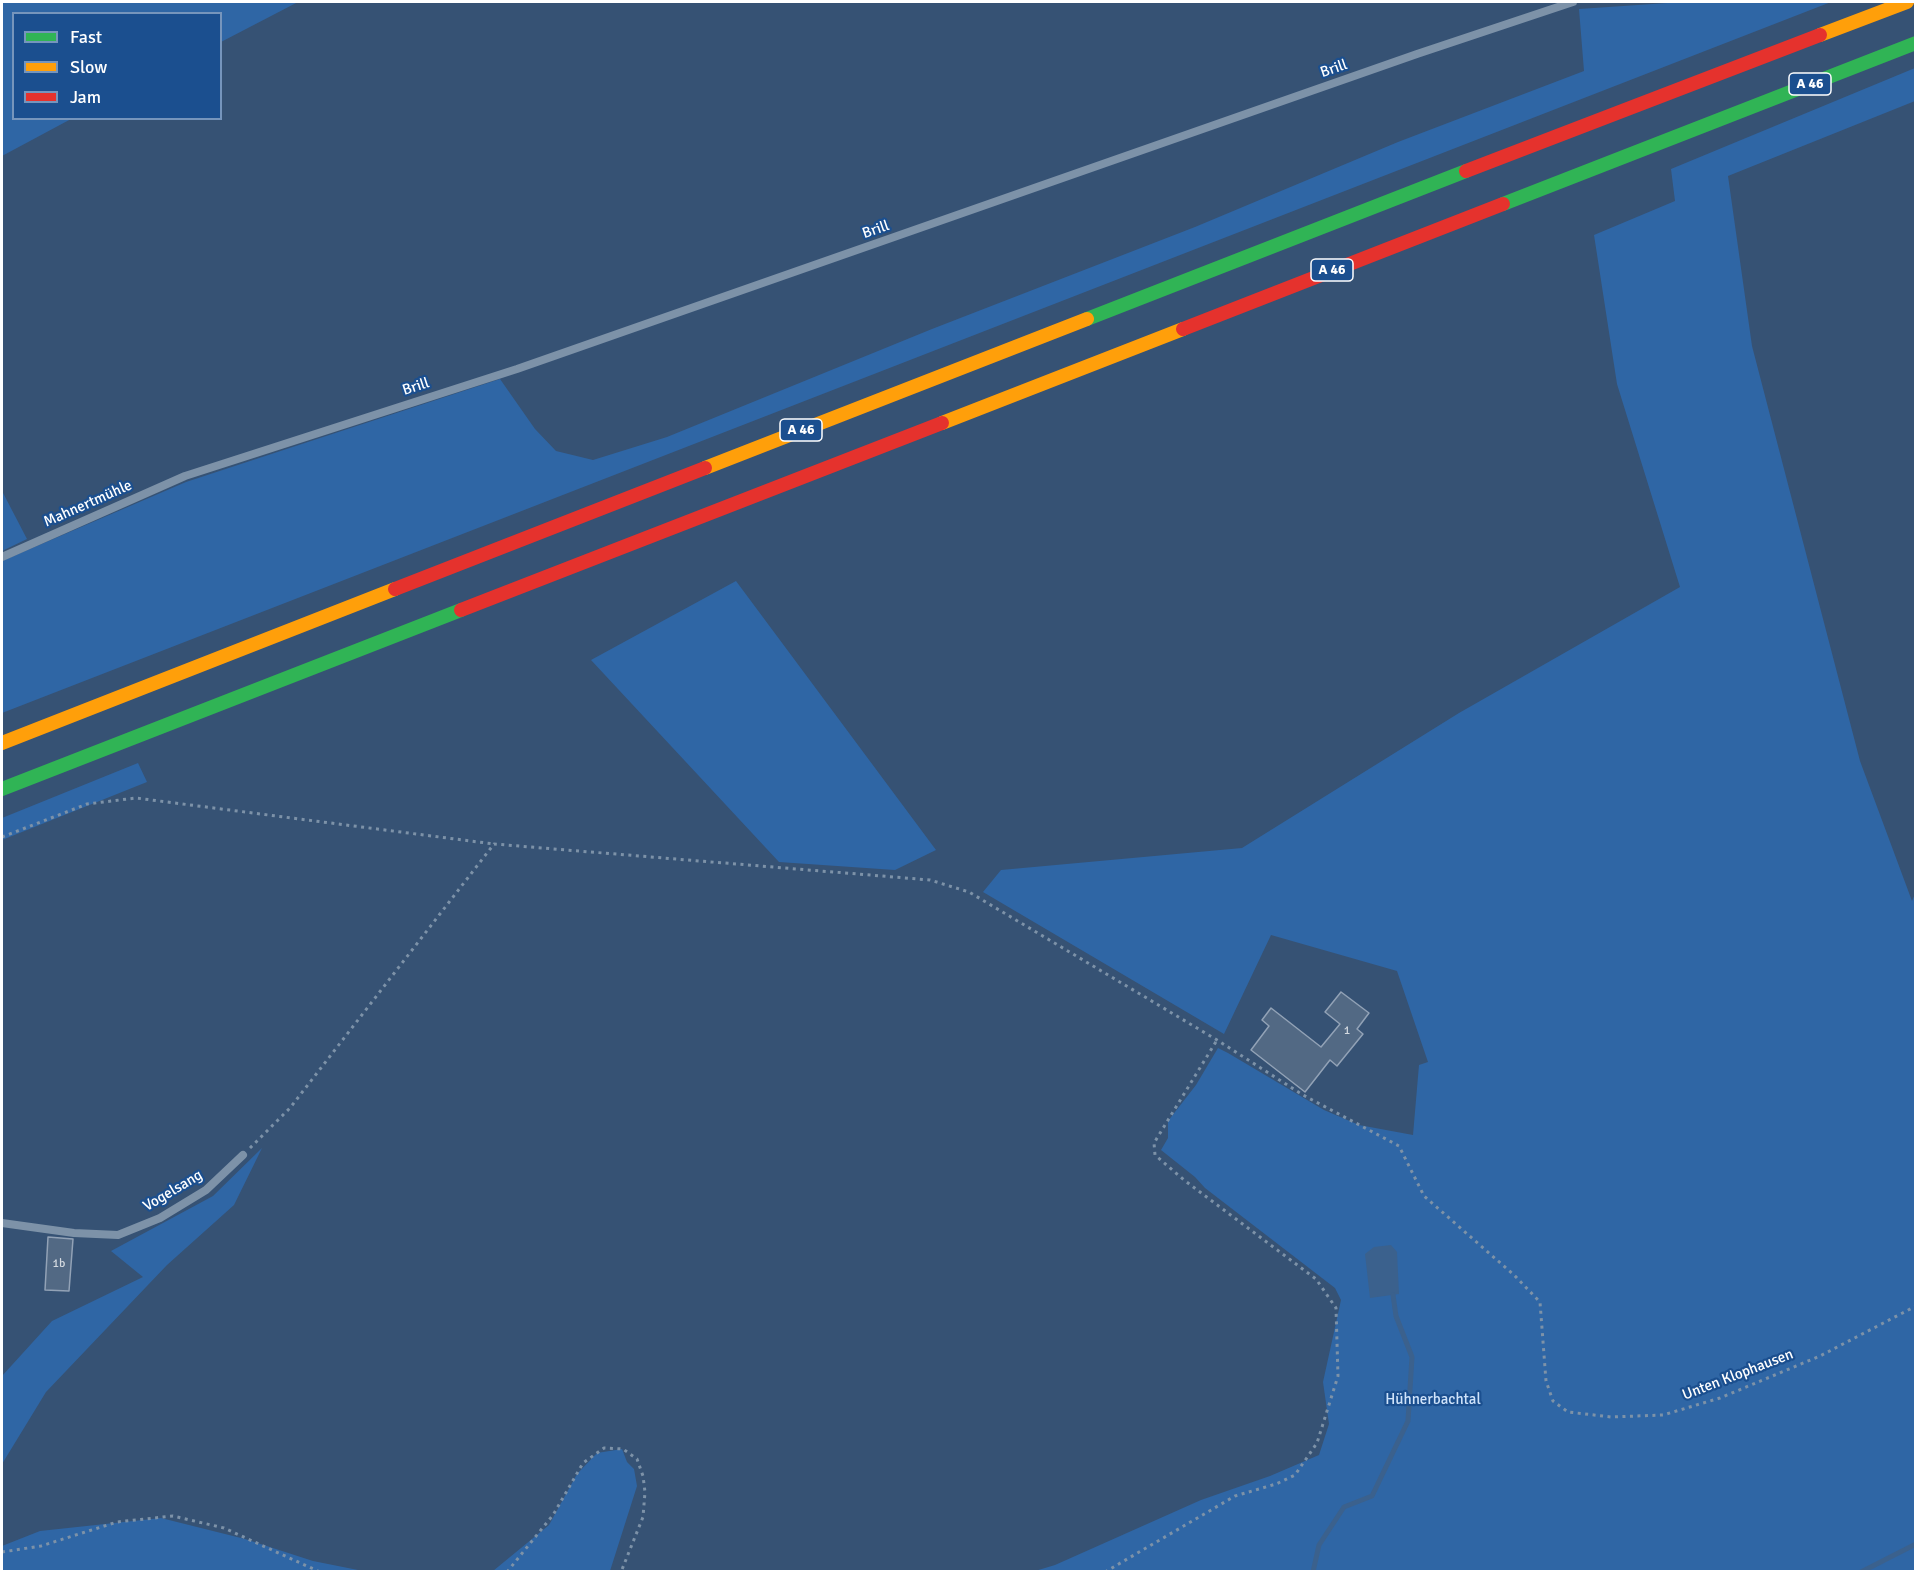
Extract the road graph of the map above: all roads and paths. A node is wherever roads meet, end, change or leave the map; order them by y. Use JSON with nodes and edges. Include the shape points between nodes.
{"nodes":[{"id":1,"x":1573,"y":2,"type":"edge"},
{"id":2,"x":1907,"y":2,"type":"edge"},
{"id":3,"x":1916,"y":43,"type":"edge"},
{"id":4,"x":185,"y":476,"type":"joint"},
{"id":5,"x":2,"y":557,"type":"edge"},
{"id":6,"x":2,"y":743,"type":"edge"},
{"id":7,"x":2,"y":789,"type":"edge"},
{"id":8,"x":2,"y":837,"type":"edge"},
{"id":9,"x":494,"y":843,"type":"junction"},
{"id":10,"x":1217,"y":1040,"type":"junction"},
{"id":11,"x":243,"y":1155,"type":"joint"},
{"id":12,"x":2,"y":1223,"type":"edge"},
{"id":13,"x":1916,"y":1306,"type":"edge"},
{"id":14,"x":2,"y":1552,"type":"edge"},
{"id":15,"x":320,"y":1572,"type":"edge"},
{"id":16,"x":507,"y":1572,"type":"edge"},
{"id":17,"x":621,"y":1572,"type":"edge"},
{"id":18,"x":1105,"y":1572,"type":"edge"}],
"edges":[{"from":1,"to":4,"type":"lane","name":"Brill","via":[[517,369]]},
{"from":2,"to":6,"type":"highway","number":"A 46"},
{"from":3,"to":7,"type":"highway","number":"A 46"},
{"from":4,"to":5,"type":"lane","name":"Mahnertmühle"},
{"from":8,"to":9,"type":"path","via":[[87,804],[136,798]]},
{"from":9,"to":10,"type":"path","via":[[930,880],[969,892]]},
{"from":9,"to":11,"type":"path","via":[[290,1108]]},
{"from":10,"to":13,"type":"path","name":"Unten Klophausen","via":[[1303,1095],[1399,1146],[1424,1196],[1540,1302],[1546,1381],[1553,1401],[1568,1412],[1611,1417],[1663,1415],[1720,1398],[1820,1356]]},
{"from":10,"to":18,"type":"path","via":[[1154,1143],[1155,1155],[1316,1279],[1336,1308],[1338,1376],[1317,1443],[1295,1475],[1235,1496]]},
{"from":11,"to":12,"type":"lane","name":"Vogelsang","via":[[206,1190],[160,1218],[118,1235]]},
{"from":14,"to":15,"type":"path","via":[[41,1546],[117,1522],[173,1516],[224,1528]]},
{"from":16,"to":17,"type":"path","via":[[553,1515],[583,1463],[604,1448],[623,1449],[637,1459],[643,1476],[643,1517]]}]}
